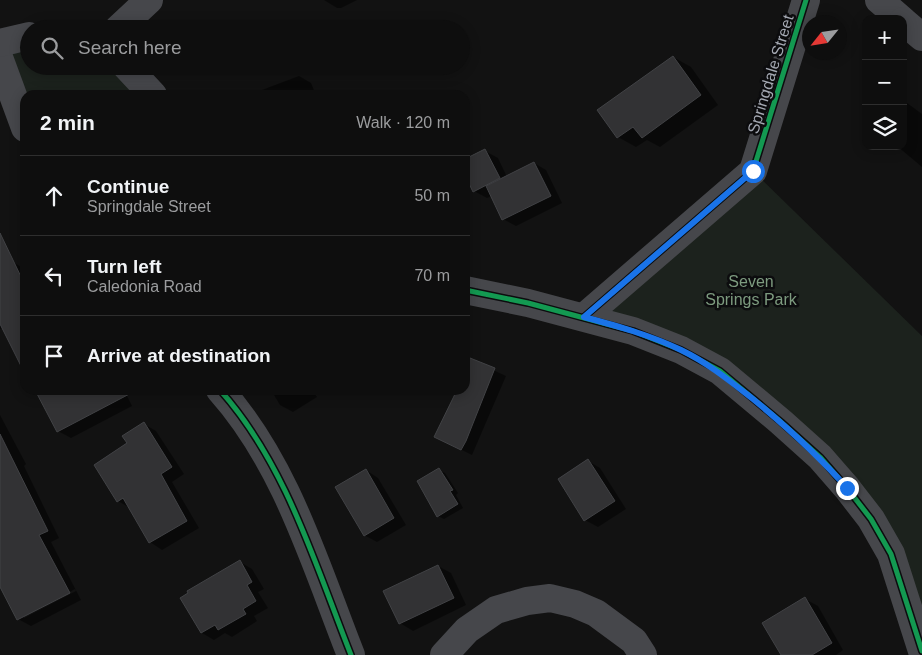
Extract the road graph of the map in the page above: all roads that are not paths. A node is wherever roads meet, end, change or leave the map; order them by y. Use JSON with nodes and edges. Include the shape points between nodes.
{"nodes":[{"id":1,"x":150,"y":0,"type":"edge"},
{"id":2,"x":806,"y":0,"type":"edge"},
{"id":3,"x":879,"y":0,"type":"edge"},
{"id":4,"x":896,"y":15,"type":"edge"},
{"id":5,"x":128,"y":20,"type":"edge"},
{"id":6,"x":907,"y":24,"type":"edge"},
{"id":7,"x":922,"y":37,"type":"edge"},
{"id":8,"x":20,"y":38,"type":"edge"},
{"id":9,"x":0,"y":43,"type":"edge"},
{"id":10,"x":0,"y":60,"type":"edge"},
{"id":11,"x":134,"y":75,"type":"edge"},
{"id":12,"x":148,"y":90,"type":"edge"},
{"id":13,"x":20,"y":114,"type":"edge"},
{"id":14,"x":470,"y":291,"type":"edge"},
{"id":15,"x":584,"y":317,"type":"junction"},
{"id":16,"x":224,"y":395,"type":"edge"},
{"id":17,"x":922,"y":651,"type":"edge"},
{"id":18,"x":351,"y":655,"type":"edge"},
{"id":19,"x":444,"y":655,"type":"edge"},
{"id":20,"x":643,"y":655,"type":"edge"}],
"edges":[{"from":1,"to":5,"type":"street"},
{"from":2,"to":15,"type":"street","name":"Springdale Street","via":[[753,171]]},
{"from":3,"to":4,"type":"street"},
{"from":6,"to":7,"type":"street"},
{"from":8,"to":9,"type":"street"},
{"from":10,"to":13,"type":"street"},
{"from":11,"to":12,"type":"street"},
{"from":14,"to":15,"type":"street"},
{"from":15,"to":17,"type":"street","via":[[633,331],[681,350],[720,372],[820,458],[871,519],[891,554]]},
{"from":16,"to":18,"type":"street","via":[[262,447],[289,499]]},
{"from":19,"to":20,"type":"street","via":[[467,630],[496,610],[550,598],[596,613],[634,641]]}]}
